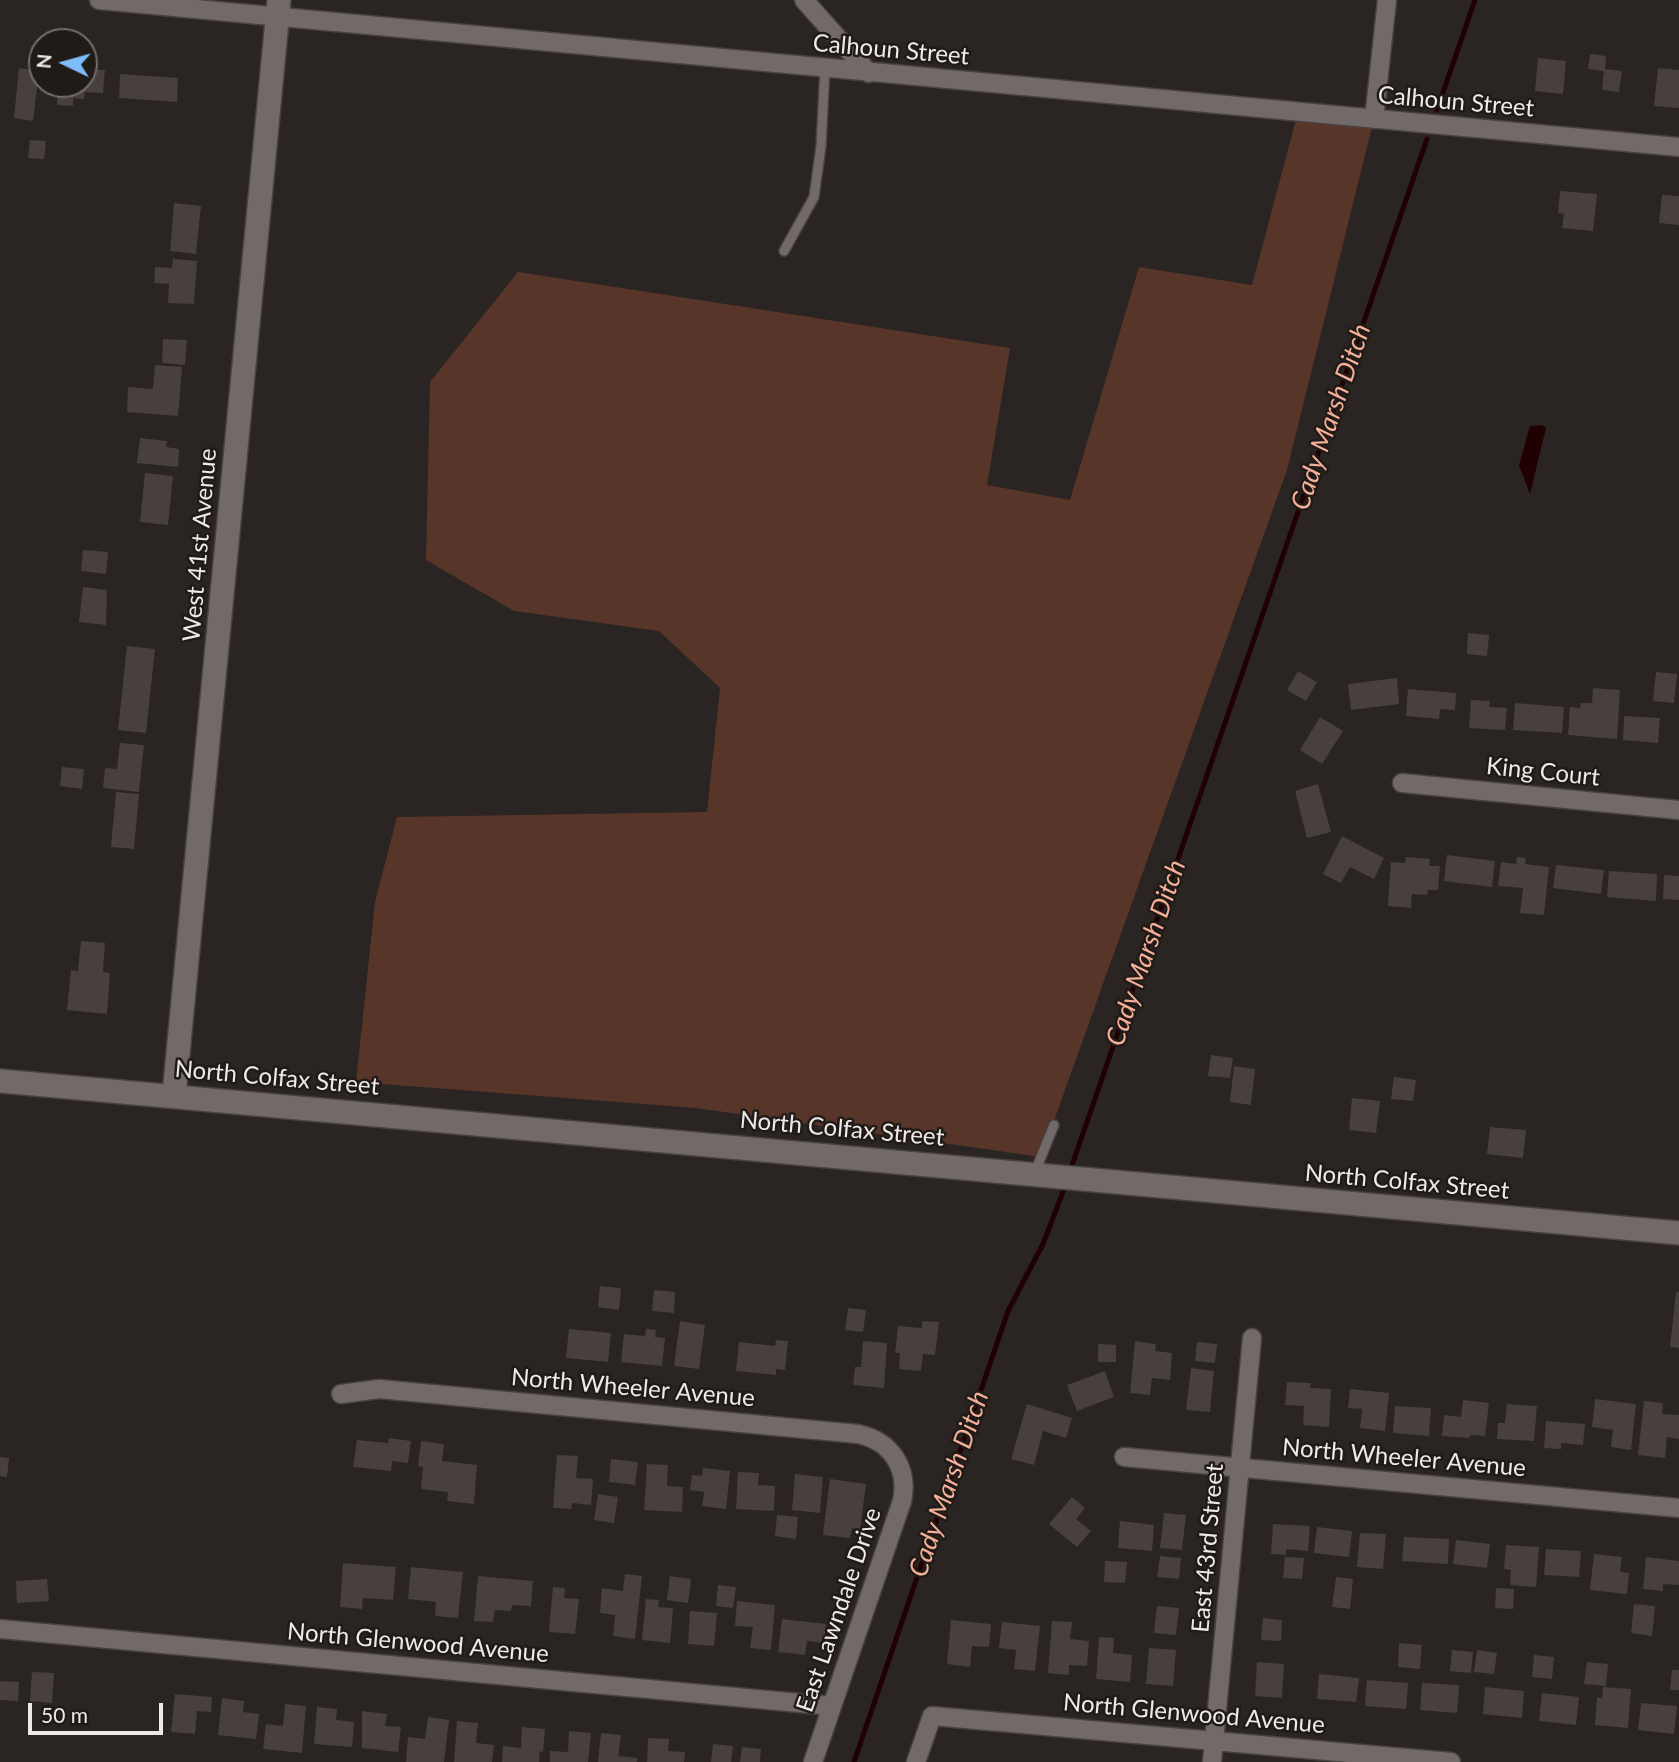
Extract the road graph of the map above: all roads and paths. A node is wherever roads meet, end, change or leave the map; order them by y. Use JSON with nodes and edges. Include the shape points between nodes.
{"nodes":[{"id":1,"x":99,"y":0,"type":"edge"},
{"id":2,"x":804,"y":0,"type":"edge"},
{"id":3,"x":1387,"y":0,"type":"edge"},
{"id":4,"x":278,"y":9,"type":"edge"},
{"id":5,"x":825,"y":68,"type":"junction"},
{"id":6,"x":869,"y":72,"type":"junction"},
{"id":7,"x":1374,"y":119,"type":"junction"},
{"id":8,"x":1679,"y":147,"type":"edge"},
{"id":9,"x":784,"y":251,"type":"dead end"},
{"id":10,"x":1402,"y":783,"type":"dead end"},
{"id":11,"x":1679,"y":810,"type":"edge"},
{"id":12,"x":0,"y":1081,"type":"edge"},
{"id":13,"x":174,"y":1095,"type":"junction"},
{"id":14,"x":1055,"y":1125,"type":"dead end"},
{"id":15,"x":1038,"y":1165,"type":"junction"},
{"id":16,"x":1679,"y":1233,"type":"edge"},
{"id":17,"x":1252,"y":1338,"type":"dead end"},
{"id":18,"x":341,"y":1394,"type":"dead end"},
{"id":19,"x":1124,"y":1457,"type":"dead end"},
{"id":20,"x":1241,"y":1468,"type":"junction"},
{"id":21,"x":903,"y":1473,"type":"joint"},
{"id":22,"x":1679,"y":1508,"type":"edge"},
{"id":23,"x":0,"y":1629,"type":"edge"},
{"id":24,"x":832,"y":1706,"type":"junction"},
{"id":25,"x":1214,"y":1740,"type":"junction"},
{"id":26,"x":813,"y":1762,"type":"edge"},
{"id":27,"x":916,"y":1762,"type":"edge"},
{"id":28,"x":1212,"y":1762,"type":"edge"},
{"id":29,"x":1451,"y":1762,"type":"edge"}],
"edges":[{"from":1,"to":4,"type":"street","name":"Calhoun Street"},
{"from":2,"to":6,"type":"street"},
{"from":3,"to":7,"type":"street"},
{"from":4,"to":5,"type":"street","name":"Calhoun Street"},
{"from":4,"to":13,"type":"street","name":"West 41st Avenue"},
{"from":5,"to":6,"type":"street","name":"Calhoun Street"},
{"from":5,"to":9,"type":"lane","via":[[814,197]]},
{"from":6,"to":7,"type":"street","name":"Calhoun Street"},
{"from":7,"to":8,"type":"street","name":"Calhoun Street"},
{"from":10,"to":11,"type":"street","name":"King Court"},
{"from":12,"to":13,"type":"street","name":"North Colfax Street"},
{"from":13,"to":15,"type":"street","name":"North Colfax Street","via":[[1009,1171]]},
{"from":14,"to":15,"type":"lane"},
{"from":15,"to":16,"type":"street","name":"North Colfax Street","via":[[1097,1180]]},
{"from":17,"to":20,"type":"street","name":"East 43rd Street"},
{"from":18,"to":21,"type":"street","name":"North Wheeler Avenue","via":[[379,1389],[858,1434],[886,1446]]},
{"from":19,"to":20,"type":"street","name":"North Wheeler Avenue"},
{"from":20,"to":22,"type":"street","name":"North Wheeler Avenue"},
{"from":20,"to":25,"type":"street","name":"East 43rd Street"},
{"from":21,"to":24,"type":"street","name":"East Lawndale Drive","via":[[902,1501]]},
{"from":23,"to":24,"type":"street","name":"North Glenwood Avenue"},
{"from":24,"to":26,"type":"street","name":"East Lawndale Drive"},
{"from":25,"to":27,"type":"street","name":"North Glenwood Avenue","via":[[932,1716]]},
{"from":25,"to":28,"type":"street","name":"East 43rd Street"},
{"from":25,"to":29,"type":"street","name":"North Glenwood Avenue"}]}
